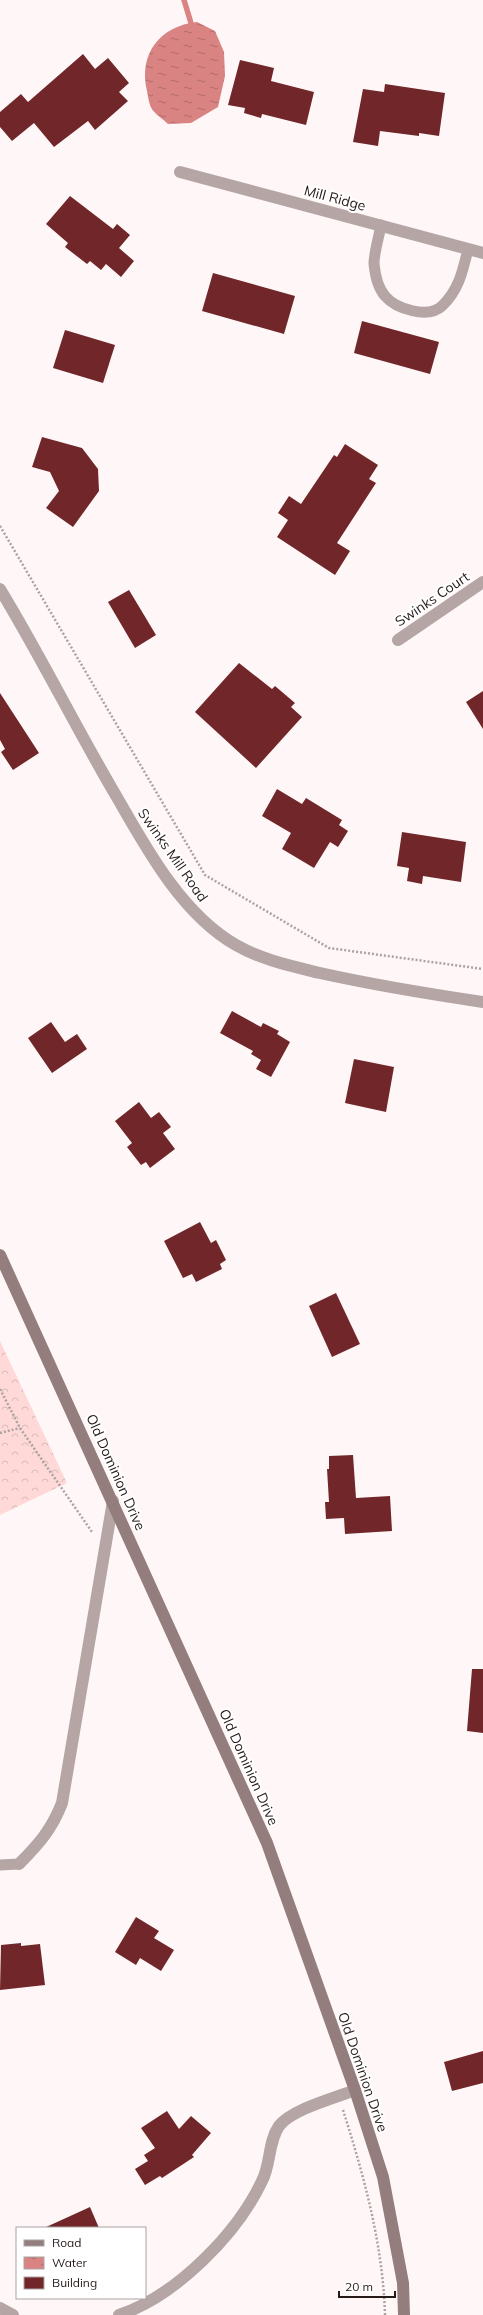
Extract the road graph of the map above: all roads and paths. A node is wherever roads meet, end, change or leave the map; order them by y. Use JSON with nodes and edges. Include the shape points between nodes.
{"nodes":[{"id":1,"x":180,"y":172,"type":"dead end"},
{"id":2,"x":381,"y":225,"type":"junction"},
{"id":3,"x":468,"y":249,"type":"junction"},
{"id":4,"x":483,"y":253,"type":"edge"},
{"id":5,"x":0,"y":526,"type":"edge"},
{"id":6,"x":483,"y":582,"type":"edge"},
{"id":7,"x":0,"y":589,"type":"edge"},
{"id":8,"x":398,"y":640,"type":"dead end"},
{"id":9,"x":483,"y":969,"type":"edge"},
{"id":10,"x":483,"y":1002,"type":"edge"},
{"id":11,"x":0,"y":1255,"type":"edge"},
{"id":12,"x":0,"y":1388,"type":"edge"},
{"id":13,"x":20,"y":1428,"type":"junction"},
{"id":14,"x":0,"y":1433,"type":"edge"},
{"id":15,"x":113,"y":1500,"type":"junction"},
{"id":16,"x":94,"y":1534,"type":"dead end"},
{"id":17,"x":19,"y":1864,"type":"joint"},
{"id":18,"x":0,"y":1865,"type":"edge"},
{"id":19,"x":355,"y":2090,"type":"junction"},
{"id":20,"x":339,"y":2096,"type":"junction"},
{"id":21,"x":0,"y":2308,"type":"edge"},
{"id":22,"x":13,"y":2315,"type":"edge"},
{"id":23,"x":120,"y":2315,"type":"edge"},
{"id":24,"x":385,"y":2315,"type":"edge"},
{"id":25,"x":404,"y":2315,"type":"edge"}],
"edges":[{"from":1,"to":2,"type":"street","name":"Mill Ridge"},
{"from":2,"to":3,"type":"street","name":"Mill Ridge"},
{"from":2,"to":3,"type":"lane","via":[[374,264],[378,283],[384,295],[394,305],[424,313],[441,307],[455,292]]},
{"from":3,"to":4,"type":"street","name":"Mill Ridge"},
{"from":5,"to":9,"type":"path","via":[[205,875],[329,948]]},
{"from":6,"to":8,"type":"street","name":"Swinks Court"},
{"from":7,"to":10,"type":"street","name":"Swinks Mill Road","via":[[143,843],[191,908],[212,928],[235,945],[261,957],[288,965],[342,978]]},
{"from":11,"to":15,"type":"main road","name":"Old Dominion Drive"},
{"from":12,"to":13,"type":"path"},
{"from":13,"to":14,"type":"path"},
{"from":13,"to":16,"type":"path"},
{"from":15,"to":17,"type":"street","via":[[62,1803],[54,1823],[43,1839]]},
{"from":15,"to":19,"type":"main road","name":"Old Dominion Drive","via":[[266,1843]]},
{"from":17,"to":18,"type":"lane"},
{"from":19,"to":20,"type":"street"},
{"from":19,"to":25,"type":"main road","name":"Old Dominion Drive","via":[[383,2177],[403,2283]]},
{"from":20,"to":23,"type":"street","via":[[290,2116],[280,2126],[273,2139],[263,2179],[254,2199],[240,2218],[194,2270],[157,2297]]},
{"from":20,"to":24,"type":"path","via":[[365,2181],[384,2288]]},
{"from":21,"to":22,"type":"street"}]}
